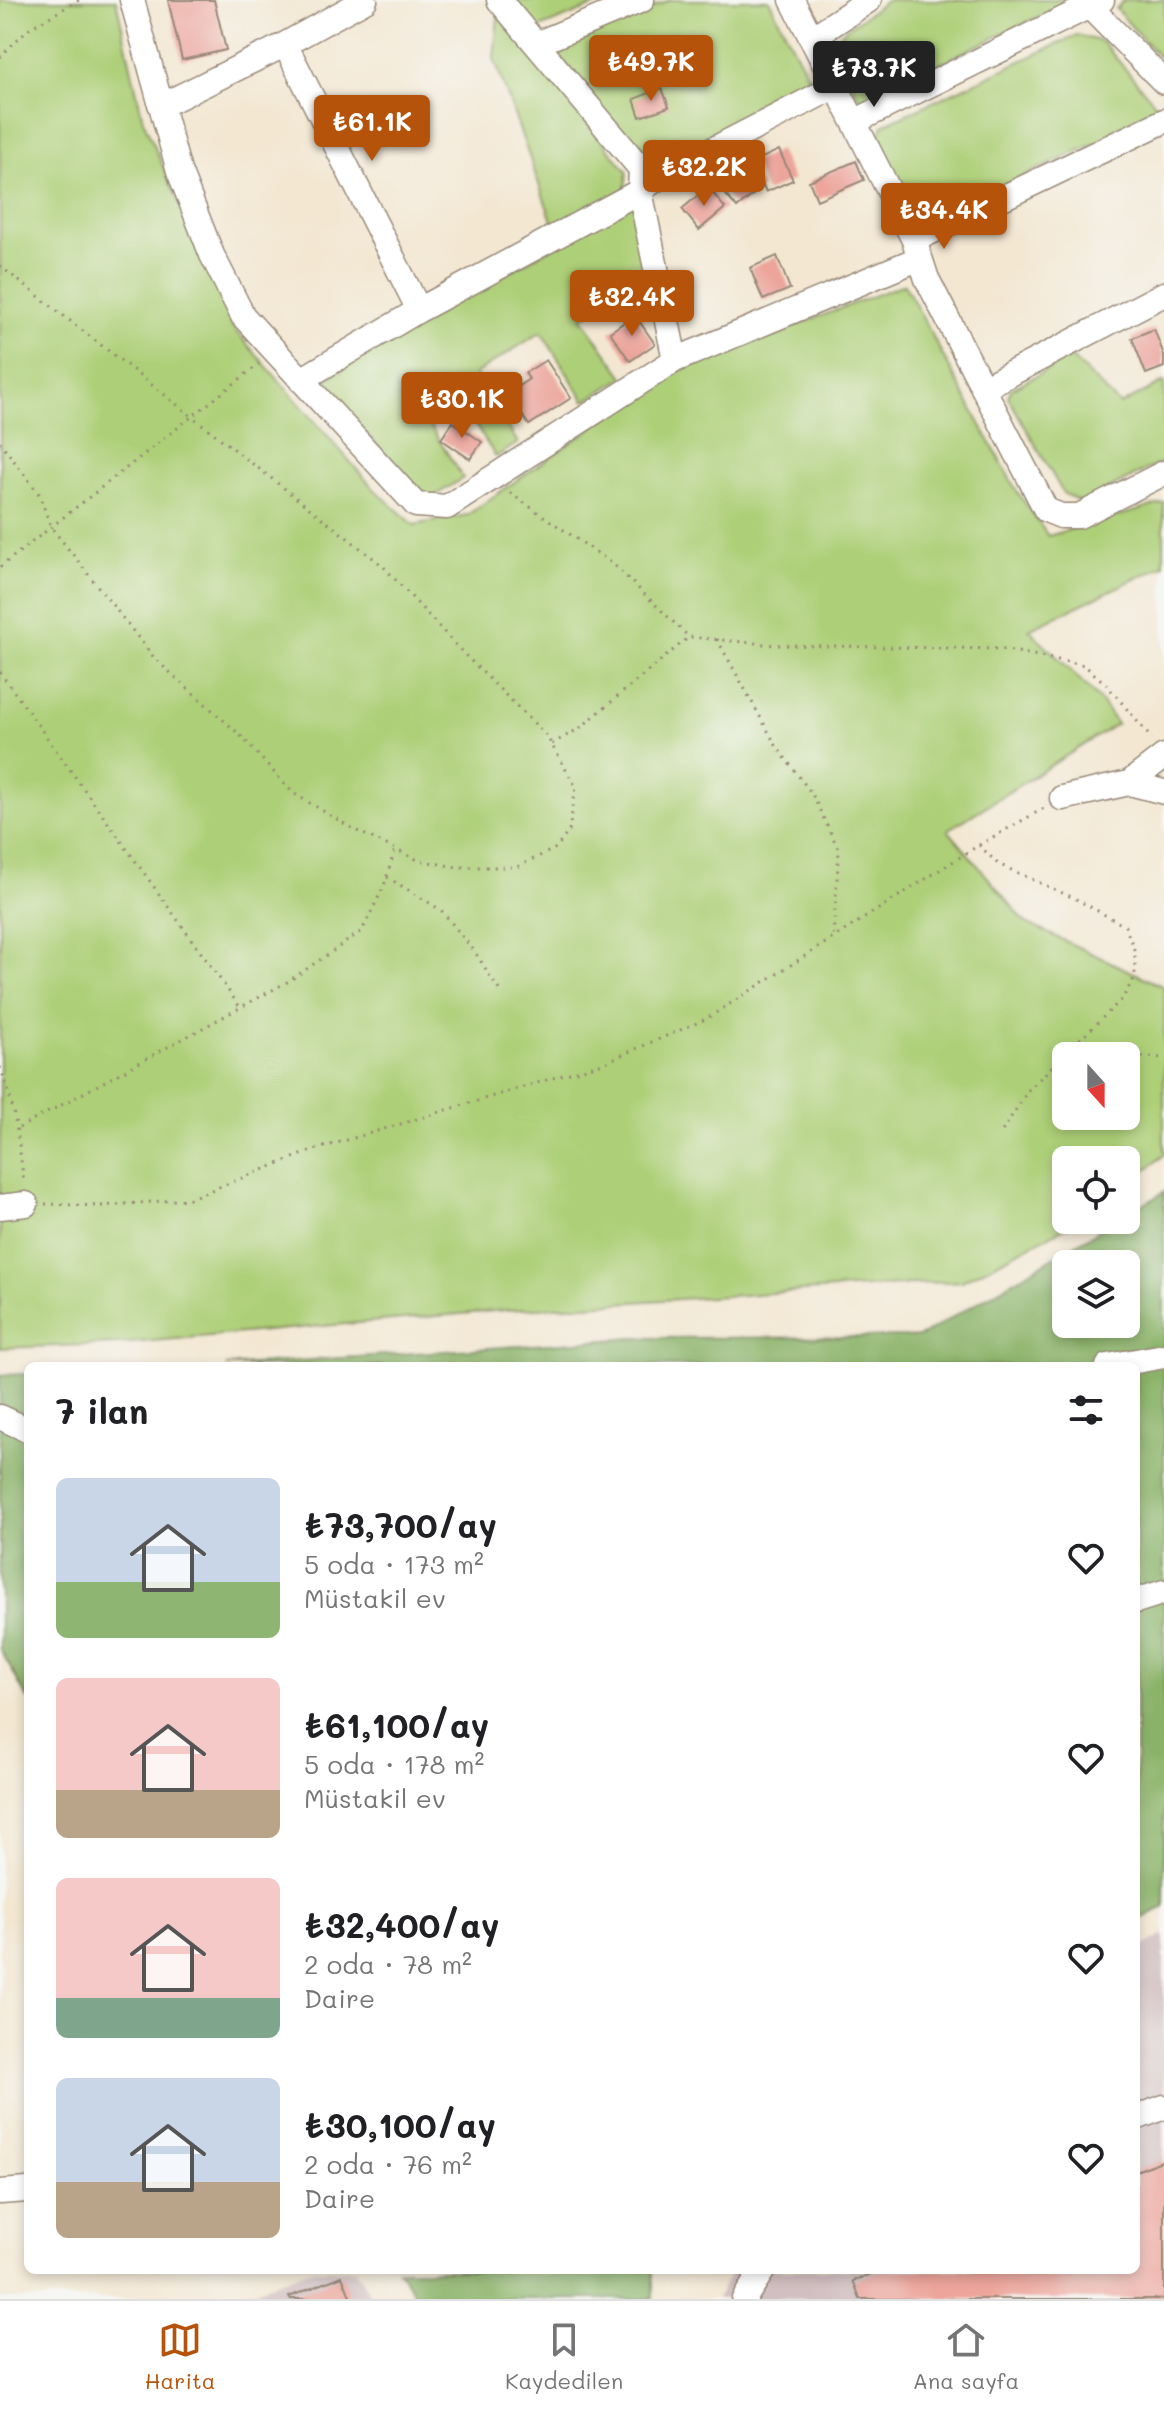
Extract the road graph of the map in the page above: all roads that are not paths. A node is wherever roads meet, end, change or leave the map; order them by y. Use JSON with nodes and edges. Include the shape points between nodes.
{"nodes":[{"id":1,"x":132,"y":0,"type":"edge"},
{"id":2,"x":365,"y":0,"type":"edge"},
{"id":3,"x":499,"y":0,"type":"edge"},
{"id":4,"x":642,"y":0,"type":"edge"},
{"id":5,"x":792,"y":0,"type":"edge"},
{"id":6,"x":869,"y":0,"type":"edge"},
{"id":7,"x":1091,"y":3,"type":"edge"},
{"id":8,"x":812,"y":38,"type":"junction"},
{"id":9,"x":536,"y":44,"type":"junction"},
{"id":10,"x":282,"y":46,"type":"junction"},
{"id":11,"x":1164,"y":82,"type":"edge"},
{"id":12,"x":836,"y":86,"type":"junction"},
{"id":13,"x":160,"y":104,"type":"junction"},
{"id":14,"x":1164,"y":121,"type":"edge"},
{"id":15,"x":854,"y":122,"type":"junction"},
{"id":16,"x":640,"y":191,"type":"junction"},
{"id":17,"x":917,"y":249,"type":"junction"},
{"id":18,"x":1164,"y":294,"type":"edge"},
{"id":19,"x":419,"y":310,"type":"junction"},
{"id":20,"x":675,"y":360,"type":"junction"},
{"id":21,"x":301,"y":380,"type":"junction"},
{"id":22,"x":983,"y":388,"type":"junction"},
{"id":23,"x":1164,"y":473,"type":"edge"},
{"id":24,"x":1159,"y":749,"type":"edge"},
{"id":25,"x":1129,"y":783,"type":"junction"},
{"id":26,"x":1164,"y":792,"type":"edge"},
{"id":27,"x":1062,"y":798,"type":"road end"},
{"id":28,"x":26,"y":1204,"type":"road end"},
{"id":29,"x":0,"y":1207,"type":"edge"},
{"id":30,"x":1164,"y":1356,"type":"edge"},
{"id":31,"x":1130,"y":1362,"type":"edge"},
{"id":32,"x":0,"y":1417,"type":"edge"},
{"id":33,"x":24,"y":1428,"type":"edge"},
{"id":34,"x":1164,"y":1592,"type":"edge"},
{"id":35,"x":1140,"y":1600,"type":"edge"},
{"id":36,"x":1164,"y":2107,"type":"edge"},
{"id":37,"x":1140,"y":2116,"type":"edge"},
{"id":38,"x":24,"y":2190,"type":"edge"},
{"id":39,"x":0,"y":2192,"type":"edge"},
{"id":40,"x":760,"y":2274,"type":"edge"},
{"id":41,"x":744,"y":2299,"type":"edge"}],
"edges":[{"from":1,"to":13,"type":"street"},
{"from":2,"to":10,"type":"street"},
{"from":3,"to":9,"type":"street"},
{"from":4,"to":9,"type":"street"},
{"from":5,"to":8,"type":"street"},
{"from":6,"to":8,"type":"street"},
{"from":7,"to":11,"type":"street"},
{"from":7,"to":15,"type":"street"},
{"from":8,"to":12,"type":"street"},
{"from":9,"to":16,"type":"street","via":[[641,169]]},
{"from":10,"to":13,"type":"street"},
{"from":10,"to":19,"type":"street"},
{"from":12,"to":15,"type":"street"},
{"from":12,"to":16,"type":"street"},
{"from":13,"to":21,"type":"street","via":[[179,171],[243,316]]},
{"from":14,"to":17,"type":"street"},
{"from":15,"to":17,"type":"street"},
{"from":16,"to":19,"type":"street"},
{"from":16,"to":20,"type":"street"},
{"from":17,"to":20,"type":"street"},
{"from":17,"to":22,"type":"street"},
{"from":18,"to":22,"type":"street"},
{"from":19,"to":21,"type":"street"},
{"from":20,"to":21,"type":"street","via":[[447,507],[416,505]]},
{"from":22,"to":23,"type":"street","via":[[1046,510],[1079,516]]},
{"from":24,"to":25,"type":"street"},
{"from":25,"to":26,"type":"street"},
{"from":25,"to":27,"type":"street"},
{"from":28,"to":29,"type":"street"},
{"from":30,"to":31,"type":"street"},
{"from":32,"to":33,"type":"street"},
{"from":34,"to":35,"type":"street"},
{"from":36,"to":37,"type":"street"},
{"from":38,"to":39,"type":"street"},
{"from":40,"to":41,"type":"street"}]}
